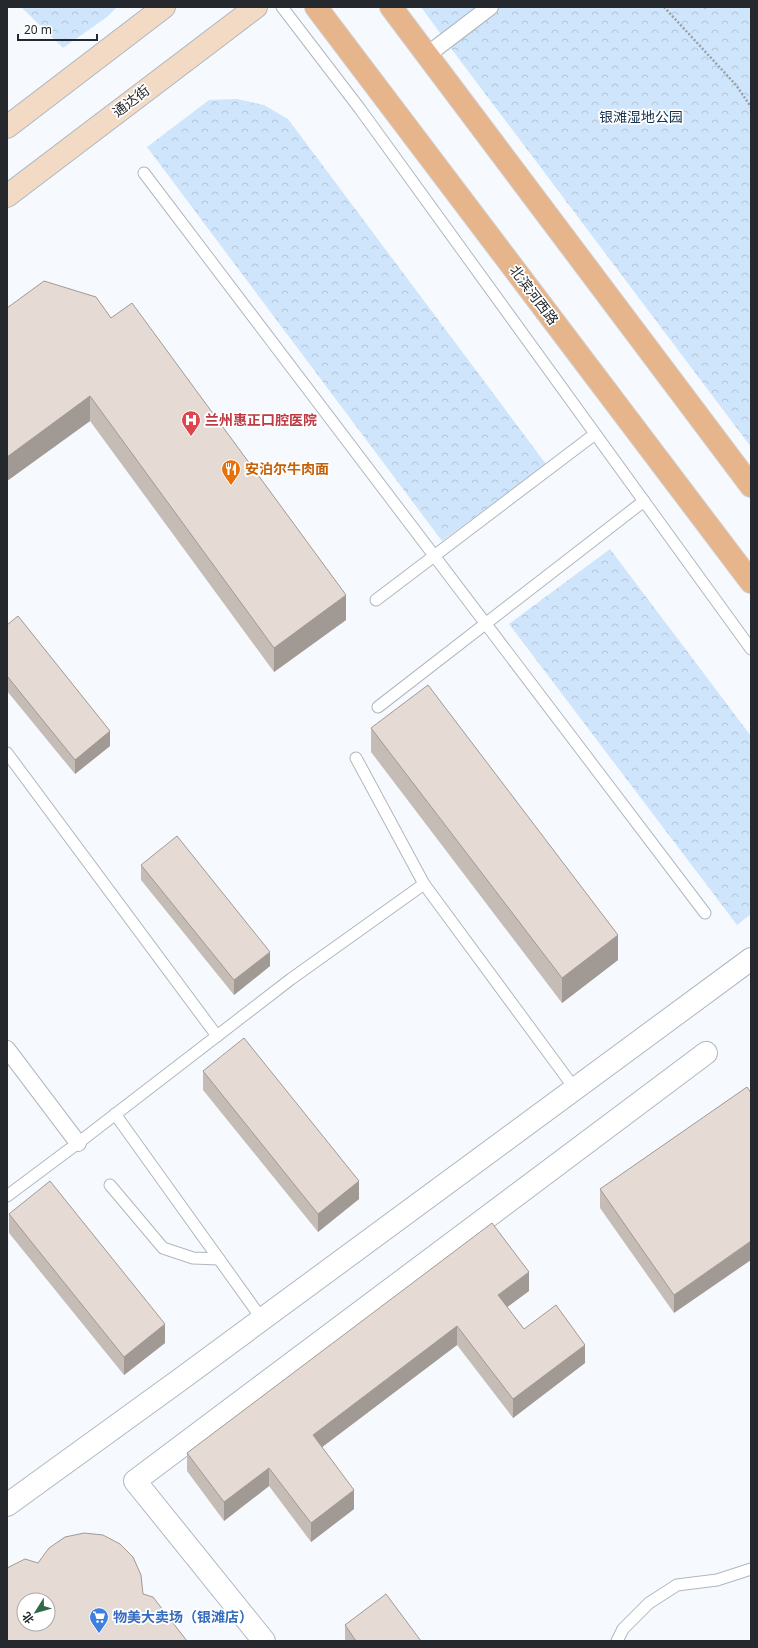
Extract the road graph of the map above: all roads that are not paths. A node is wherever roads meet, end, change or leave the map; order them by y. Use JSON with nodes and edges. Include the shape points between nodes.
{"nodes":[{"id":1,"x":164,"y":7,"type":"edge"},
{"id":2,"x":256,"y":7,"type":"edge"},
{"id":3,"x":282,"y":7,"type":"edge"},
{"id":4,"x":316,"y":7,"type":"edge"},
{"id":5,"x":391,"y":7,"type":"edge"},
{"id":6,"x":490,"y":7,"type":"edge"},
{"id":7,"x":427,"y":55,"type":"junction"},
{"id":8,"x":7,"y":127,"type":"edge"},
{"id":9,"x":144,"y":172,"type":"dead end"},
{"id":10,"x":7,"y":196,"type":"edge"},
{"id":11,"x":595,"y":434,"type":"junction"},
{"id":12,"x":751,"y":486,"type":"edge"},
{"id":13,"x":644,"y":501,"type":"junction"},
{"id":14,"x":434,"y":556,"type":"junction"},
{"id":15,"x":751,"y":582,"type":"edge"},
{"id":16,"x":376,"y":600,"type":"dead end"},
{"id":17,"x":486,"y":624,"type":"junction"},
{"id":18,"x":751,"y":649,"type":"edge"},
{"id":19,"x":378,"y":707,"type":"dead end"},
{"id":20,"x":7,"y":753,"type":"edge"},
{"id":21,"x":356,"y":758,"type":"dead end"},
{"id":22,"x":424,"y":884,"type":"junction"},
{"id":23,"x":705,"y":913,"type":"dead end"},
{"id":24,"x":751,"y":959,"type":"edge"},
{"id":25,"x":217,"y":1036,"type":"junction"},
{"id":26,"x":7,"y":1049,"type":"edge"},
{"id":27,"x":706,"y":1053,"type":"dead end"},
{"id":28,"x":575,"y":1089,"type":"junction"},
{"id":29,"x":115,"y":1114,"type":"junction"},
{"id":30,"x":78,"y":1143,"type":"junction"},
{"id":31,"x":110,"y":1185,"type":"dead end"},
{"id":32,"x":7,"y":1196,"type":"edge"},
{"id":33,"x":219,"y":1259,"type":"junction"},
{"id":34,"x":262,"y":1319,"type":"junction"},
{"id":35,"x":7,"y":1505,"type":"edge"},
{"id":36,"x":751,"y":1569,"type":"edge"},
{"id":37,"x":264,"y":1641,"type":"edge"},
{"id":38,"x":618,"y":1641,"type":"edge"}],
"edges":[{"from":1,"to":8,"type":"main road"},
{"from":2,"to":10,"type":"main road","name":"通达街"},
{"from":3,"to":11,"type":"lane","via":[[360,109]]},
{"from":4,"to":15,"type":"main road","name":"北滨河西路"},
{"from":5,"to":7,"type":"main road"},
{"from":6,"to":7,"type":"street"},
{"from":7,"to":12,"type":"main road"},
{"from":9,"to":14,"type":"lane"},
{"from":11,"to":13,"type":"lane"},
{"from":11,"to":14,"type":"lane"},
{"from":13,"to":17,"type":"lane"},
{"from":13,"to":18,"type":"lane"},
{"from":14,"to":16,"type":"lane"},
{"from":14,"to":17,"type":"lane"},
{"from":17,"to":19,"type":"lane"},
{"from":17,"to":23,"type":"lane"},
{"from":20,"to":25,"type":"lane"},
{"from":21,"to":22,"type":"lane"},
{"from":22,"to":25,"type":"lane","via":[[291,979]]},
{"from":22,"to":28,"type":"lane"},
{"from":24,"to":28,"type":"street"},
{"from":25,"to":29,"type":"lane"},
{"from":26,"to":30,"type":"street"},
{"from":27,"to":37,"type":"street","via":[[135,1481]]},
{"from":28,"to":34,"type":"street"},
{"from":29,"to":30,"type":"lane"},
{"from":29,"to":33,"type":"lane"},
{"from":30,"to":32,"type":"lane"},
{"from":31,"to":33,"type":"lane","via":[[163,1248],[193,1258]]},
{"from":33,"to":34,"type":"lane"},
{"from":34,"to":35,"type":"street"},
{"from":36,"to":38,"type":"lane","via":[[717,1580],[677,1585],[649,1603],[623,1629]]}]}
